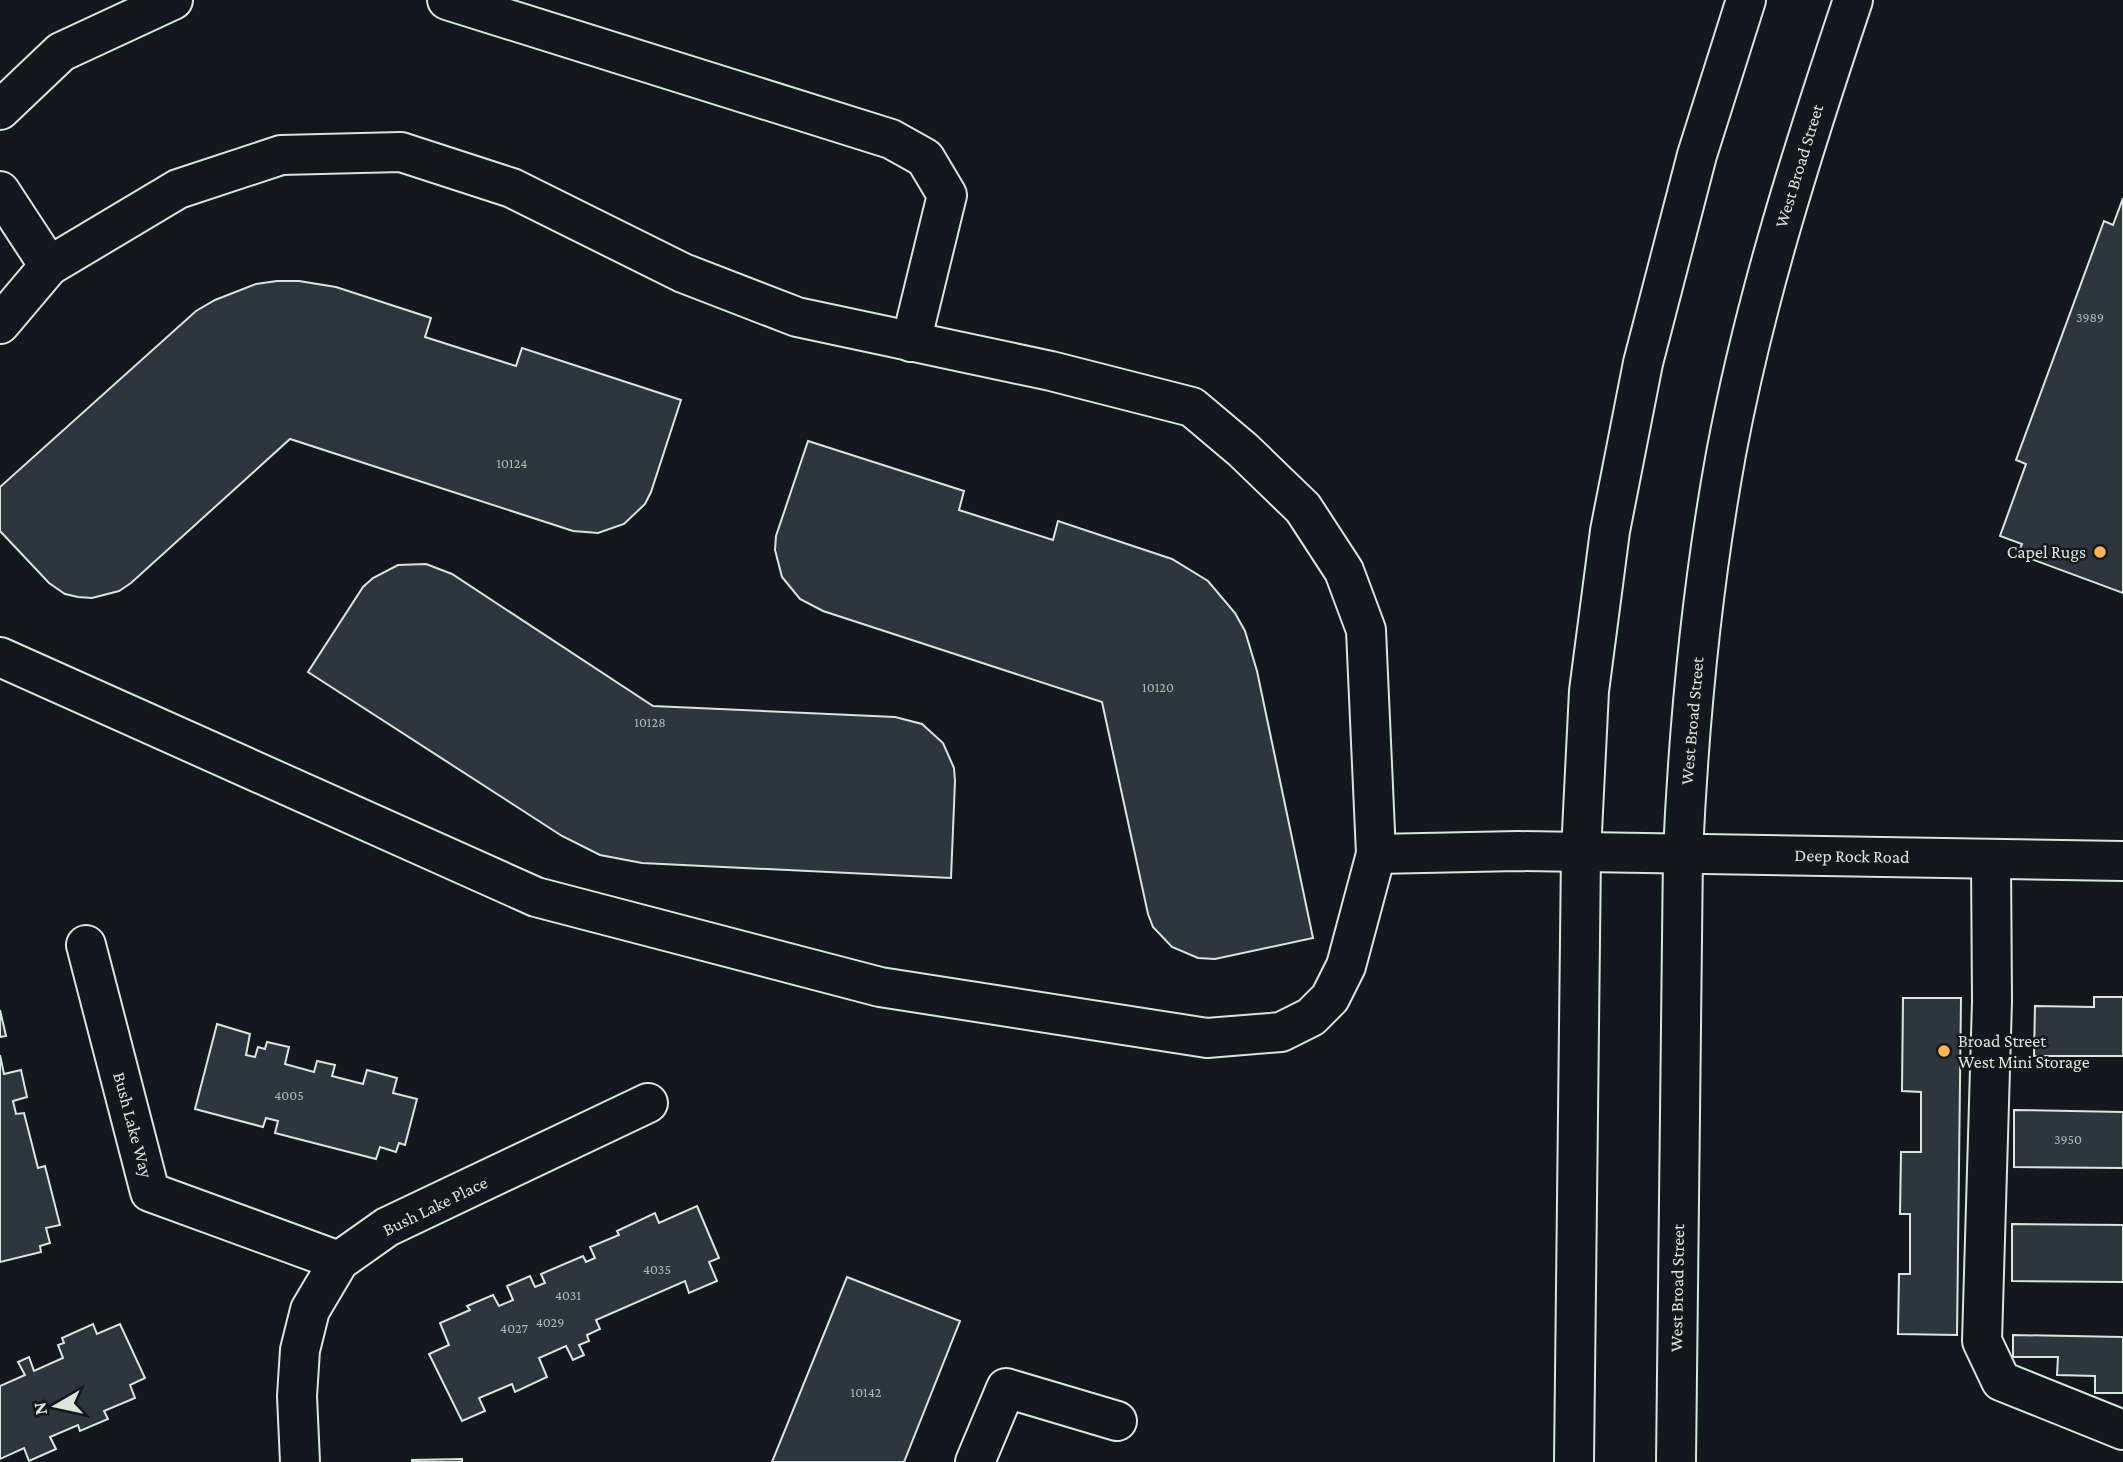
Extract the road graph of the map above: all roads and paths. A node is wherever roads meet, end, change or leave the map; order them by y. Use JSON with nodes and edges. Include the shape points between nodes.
{"nodes":[{"id":1,"x":173,"y":0,"type":"edge"},
{"id":2,"x":447,"y":0,"type":"edge"},
{"id":3,"x":1746,"y":0,"type":"edge"},
{"id":4,"x":1853,"y":0,"type":"edge"},
{"id":5,"x":0,"y":110,"type":"edge"},
{"id":6,"x":0,"y":191,"type":"edge"},
{"id":7,"x":50,"y":266,"type":"junction"},
{"id":8,"x":0,"y":324,"type":"edge"},
{"id":9,"x":911,"y":342,"type":"junction"},
{"id":10,"x":0,"y":657,"type":"edge"},
{"id":11,"x":1581,"y":852,"type":"junction"},
{"id":12,"x":1682,"y":853,"type":"junction"},
{"id":13,"x":1376,"y":854,"type":"junction"},
{"id":14,"x":1991,"y":859,"type":"junction"},
{"id":15,"x":2123,"y":861,"type":"edge"},
{"id":16,"x":86,"y":946,"type":"dead end"},
{"id":17,"x":648,"y":1103,"type":"dead end"},
{"id":18,"x":339,"y":1261,"type":"junction"},
{"id":19,"x":1116,"y":1421,"type":"dead end"},
{"id":20,"x":2123,"y":1430,"type":"edge"},
{"id":21,"x":300,"y":1462,"type":"edge"},
{"id":22,"x":975,"y":1462,"type":"edge"},
{"id":23,"x":1574,"y":1462,"type":"edge"},
{"id":24,"x":1676,"y":1462,"type":"edge"}],
"edges":[{"from":1,"to":5,"type":"main road","via":[[61,52]]},
{"from":2,"to":9,"type":"main road","via":[[891,139],[925,159],[947,195]]},
{"from":3,"to":11,"type":"main road","via":[[1677,227],[1627,434],[1589,691]]},
{"from":4,"to":12,"type":"main road","name":"West Broad Street","via":[[1782,221],[1727,451],[1695,673]]},
{"from":6,"to":7,"type":"main road"},
{"from":7,"to":8,"type":"main road"},
{"from":7,"to":9,"type":"main road","via":[[178,189],[281,155],[401,152],[512,188],[683,273],[796,317]]},
{"from":9,"to":13,"type":"main road","via":[[1192,407],[1303,508],[1344,571],[1366,630]]},
{"from":10,"to":13,"type":"main road","via":[[536,897],[880,987],[1207,1038],[1281,1032],[1311,1017],[1330,998],[1346,966]]},
{"from":11,"to":12,"type":"main road","name":"Deep Rock Road"},
{"from":11,"to":13,"type":"main road","name":"Deep Rock Road"},
{"from":11,"to":23,"type":"main road"},
{"from":12,"to":14,"type":"main road","name":"Deep Rock Road"},
{"from":12,"to":24,"type":"main road","name":"West Broad Street"},
{"from":14,"to":15,"type":"main road","name":"Deep Rock Road"},
{"from":14,"to":20,"type":"main road","via":[[1992,1001],[1982,1340],[2001,1381]]},
{"from":16,"to":18,"type":"main road","name":"Bush Lake Way","via":[[150,1192]]},
{"from":17,"to":18,"type":"main road","name":"Bush Lake Place","via":[[387,1227]]},
{"from":18,"to":21,"type":"main road","name":"Bush Lake Place","via":[[310,1311],[300,1350]]},
{"from":19,"to":22,"type":"main road","via":[[1006,1388]]}]}
